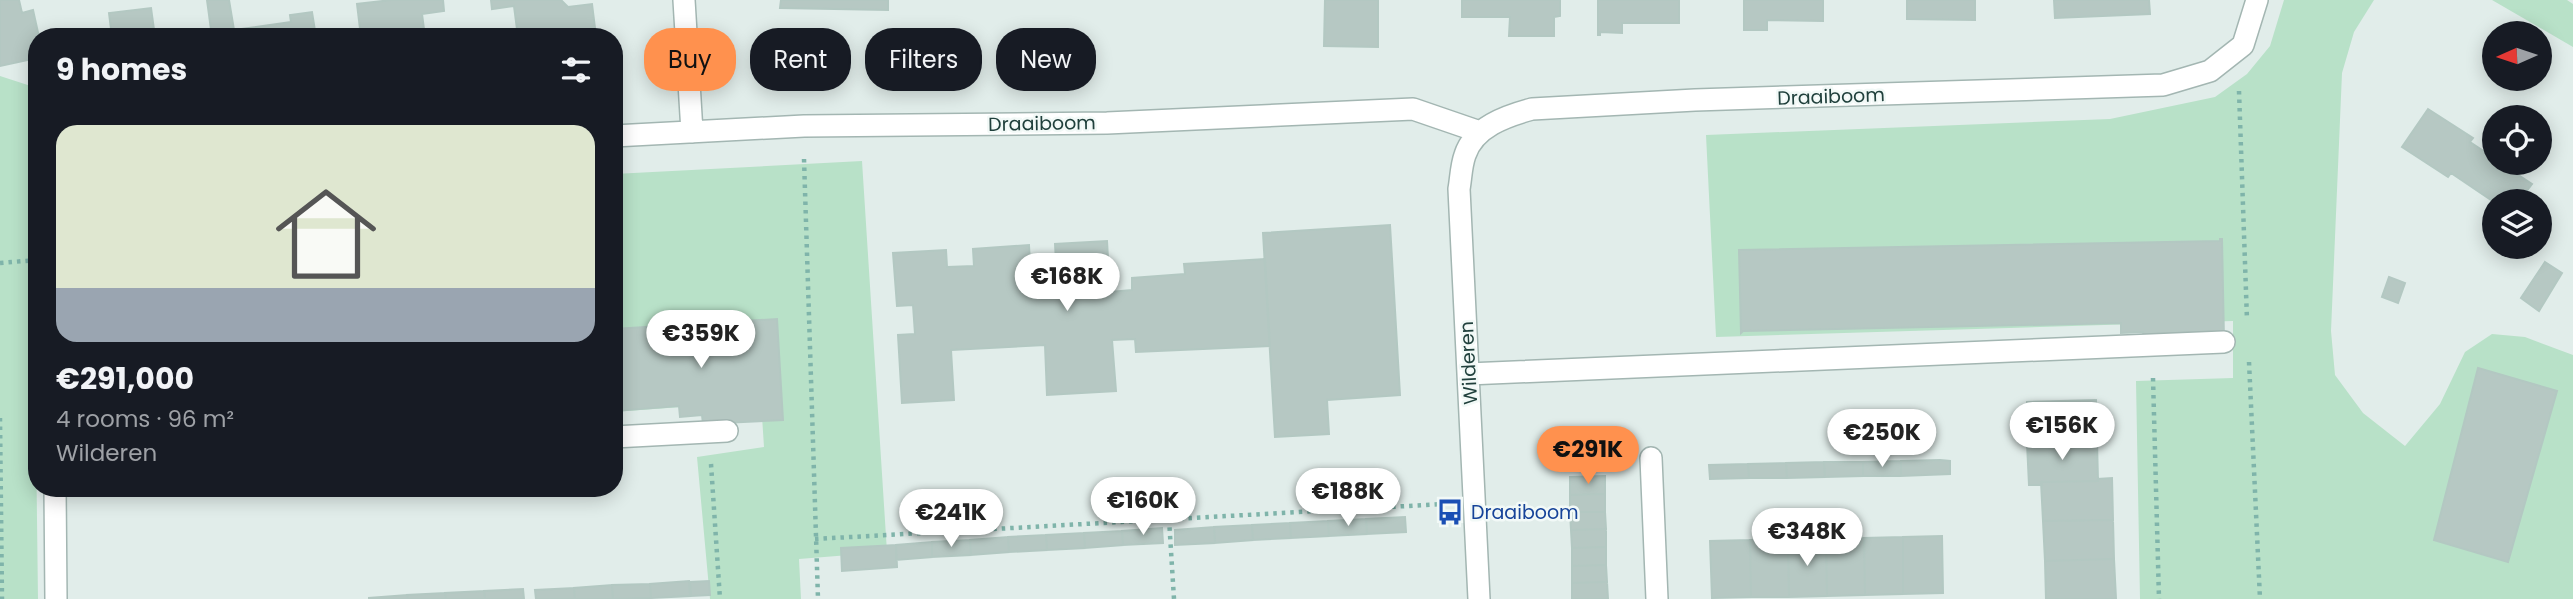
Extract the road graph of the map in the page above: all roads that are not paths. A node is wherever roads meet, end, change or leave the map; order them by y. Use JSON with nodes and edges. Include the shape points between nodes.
{"nodes":[{"id":1,"x":684,"y":0,"type":"edge"},
{"id":2,"x":2257,"y":0,"type":"edge"},
{"id":3,"x":692,"y":132,"type":"junction"},
{"id":4,"x":1480,"y":132,"type":"junction"},
{"id":5,"x":623,"y":136,"type":"edge"},
{"id":6,"x":2224,"y":342,"type":"road end"},
{"id":7,"x":1468,"y":374,"type":"junction"},
{"id":8,"x":718,"y":431,"type":"road end"},
{"id":9,"x":623,"y":436,"type":"edge"},
{"id":10,"x":1651,"y":458,"type":"dead end"},
{"id":11,"x":55,"y":497,"type":"edge"},
{"id":12,"x":56,"y":599,"type":"edge"},
{"id":13,"x":1479,"y":599,"type":"edge"},
{"id":14,"x":1657,"y":599,"type":"edge"}],
"edges":[{"from":1,"to":3,"type":"street"},
{"from":2,"to":4,"type":"street","name":"Draaiboom","via":[[2243,45],[2210,71],[2163,85],[1532,109],[1508,115]]},
{"from":3,"to":4,"type":"street","name":"Draaiboom","via":[[804,126],[1107,123],[1413,109]]},
{"from":3,"to":5,"type":"street","name":"Draaiboom"},
{"from":4,"to":7,"type":"street","name":"Wilderen","via":[[1465,153],[1459,189]]},
{"from":6,"to":7,"type":"street"},
{"from":7,"to":13,"type":"street","name":"Wilderen"},
{"from":8,"to":9,"type":"street"},
{"from":10,"to":14,"type":"street"},
{"from":11,"to":12,"type":"street"}]}
